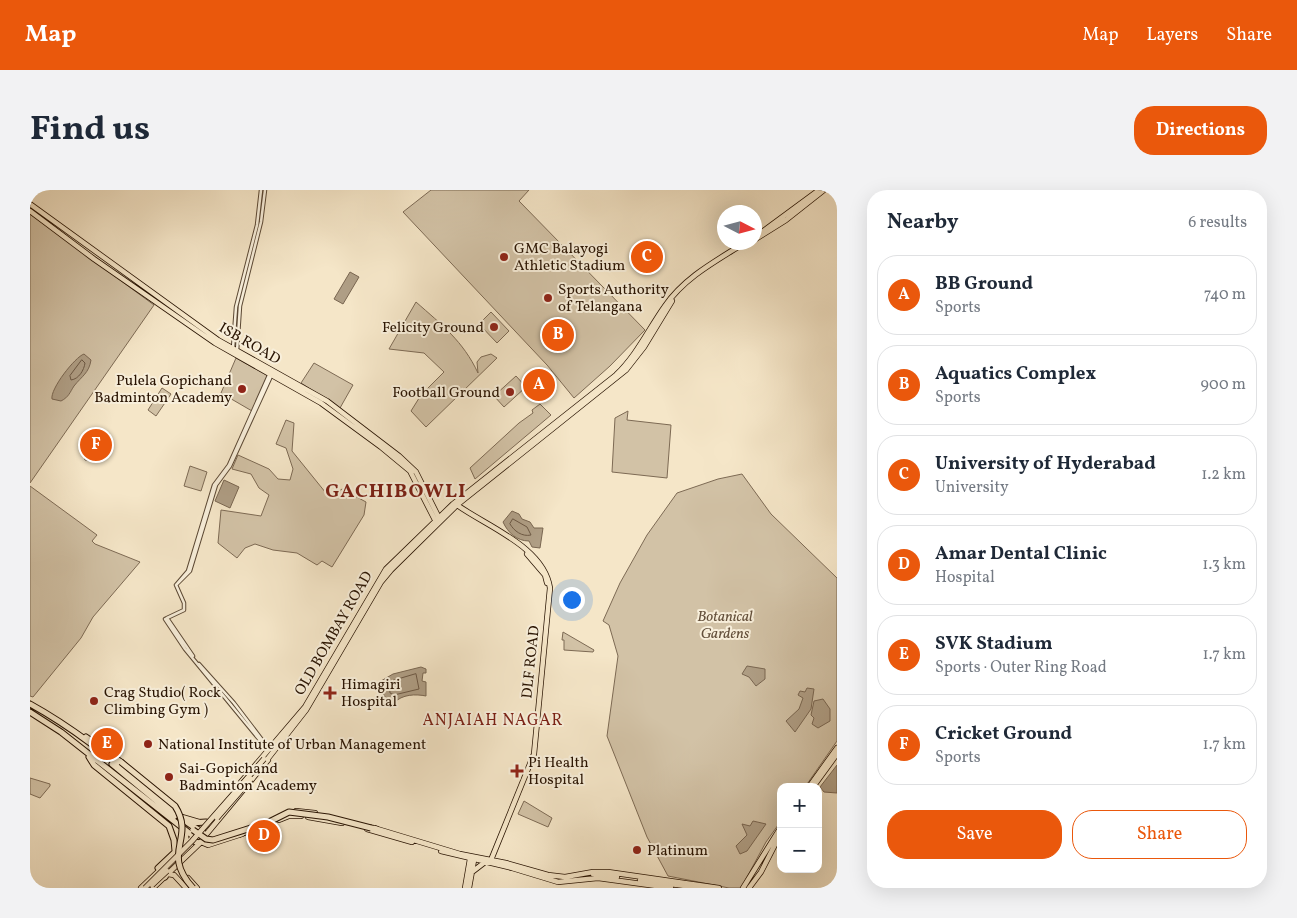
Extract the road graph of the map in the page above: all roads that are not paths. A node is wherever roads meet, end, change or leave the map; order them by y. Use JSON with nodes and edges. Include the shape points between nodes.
{"nodes":[{"id":1,"x":263,"y":190,"type":"edge"},
{"id":2,"x":819,"y":190,"type":"edge"},
{"id":3,"x":824,"y":190,"type":"edge"},
{"id":4,"x":30,"y":204,"type":"edge"},
{"id":5,"x":30,"y":210,"type":"edge"},
{"id":6,"x":762,"y":233,"type":"edge"},
{"id":7,"x":762,"y":234,"type":"edge"},
{"id":8,"x":734,"y":250,"type":"edge"},
{"id":9,"x":739,"y":250,"type":"edge"},
{"id":10,"x":235,"y":349,"type":"junction"},
{"id":11,"x":271,"y":372,"type":"junction"},
{"id":12,"x":585,"y":402,"type":"junction"},
{"id":13,"x":381,"y":444,"type":"junction"},
{"id":14,"x":433,"y":506,"type":"junction"},
{"id":15,"x":456,"y":506,"type":"junction"},
{"id":16,"x":443,"y":514,"type":"junction"},
{"id":17,"x":432,"y":515,"type":"junction"},
{"id":18,"x":438,"y":521,"type":"junction"},
{"id":19,"x":424,"y":532,"type":"junction"},
{"id":20,"x":393,"y":565,"type":"junction"},
{"id":21,"x":546,"y":575,"type":"junction"},
{"id":22,"x":31,"y":708,"type":"edge"},
{"id":23,"x":62,"y":723,"type":"junction"},
{"id":24,"x":837,"y":748,"type":"edge"},
{"id":25,"x":84,"y":750,"type":"junction"},
{"id":26,"x":268,"y":753,"type":"junction"},
{"id":27,"x":837,"y":754,"type":"edge"},
{"id":28,"x":812,"y":783,"type":"edge"},
{"id":29,"x":816,"y":783,"type":"edge"},
{"id":30,"x":217,"y":811,"type":"junction"},
{"id":31,"x":223,"y":816,"type":"junction"},
{"id":32,"x":182,"y":817,"type":"junction"},
{"id":33,"x":168,"y":818,"type":"junction"},
{"id":34,"x":187,"y":822,"type":"junction"},
{"id":35,"x":204,"y":822,"type":"junction"},
{"id":36,"x":185,"y":830,"type":"junction"},
{"id":37,"x":374,"y":830,"type":"junction"},
{"id":38,"x":198,"y":831,"type":"junction"},
{"id":39,"x":210,"y":831,"type":"junction"},
{"id":40,"x":777,"y":835,"type":"edge"},
{"id":41,"x":192,"y":836,"type":"junction"},
{"id":42,"x":217,"y":838,"type":"junction"},
{"id":43,"x":202,"y":840,"type":"junction"},
{"id":44,"x":777,"y":841,"type":"edge"},
{"id":45,"x":184,"y":846,"type":"junction"},
{"id":46,"x":494,"y":851,"type":"junction"},
{"id":47,"x":488,"y":859,"type":"junction"},
{"id":48,"x":472,"y":860,"type":"junction"},
{"id":49,"x":181,"y":862,"type":"junction"},
{"id":50,"x":503,"y":862,"type":"junction"},
{"id":51,"x":158,"y":871,"type":"junction"},
{"id":52,"x":472,"y":872,"type":"junction"},
{"id":53,"x":586,"y":874,"type":"junction"},
{"id":54,"x":167,"y":875,"type":"junction"},
{"id":55,"x":545,"y":876,"type":"junction"},
{"id":56,"x":143,"y":888,"type":"edge"},
{"id":57,"x":149,"y":888,"type":"edge"},
{"id":58,"x":153,"y":888,"type":"edge"},
{"id":59,"x":186,"y":888,"type":"edge"},
{"id":60,"x":192,"y":888,"type":"edge"},
{"id":61,"x":197,"y":888,"type":"edge"},
{"id":62,"x":465,"y":888,"type":"edge"},
{"id":63,"x":469,"y":888,"type":"edge"},
{"id":64,"x":671,"y":888,"type":"edge"},
{"id":65,"x":700,"y":888,"type":"edge"},
{"id":66,"x":719,"y":888,"type":"edge"},
{"id":67,"x":746,"y":888,"type":"edge"}],
"edges":[{"from":1,"to":10,"type":"street","via":[[236,308]]},
{"from":2,"to":6,"type":"main road"},
{"from":3,"to":7,"type":"main road"},
{"from":4,"to":10,"type":"main road","name":"ISB ROAD"},
{"from":5,"to":11,"type":"main road","name":"ISB ROAD","via":[[208,338]]},
{"from":8,"to":12,"type":"main road","name":"OLD BOMBAY ROAD","via":[[688,281],[665,306],[624,367]]},
{"from":9,"to":12,"type":"main road","name":"OLD BOMBAY ROAD","via":[[689,283],[672,302],[636,359]]},
{"from":10,"to":11,"type":"main road","name":"ISB ROAD"},
{"from":11,"to":13,"type":"main road","name":"ISB ROAD","via":[[327,401]]},
{"from":11,"to":26,"type":"street","via":[[229,466],[214,485],[188,570],[176,585],[184,610],[167,618],[198,663],[264,743]]},
{"from":12,"to":15,"type":"main road","name":"OLD BOMBAY ROAD"},
{"from":12,"to":16,"type":"main road","name":"OLD BOMBAY ROAD"},
{"from":13,"to":14,"type":"main road","name":"ISB ROAD","via":[[413,468]]},
{"from":13,"to":17,"type":"main road","name":"ISB ROAD","via":[[410,471]]},
{"from":14,"to":16,"type":"main road","via":[[439,515]]},
{"from":14,"to":18,"type":"main road","name":"ISB ROAD"},
{"from":15,"to":18,"type":"main road","name":"OLD BOMBAY ROAD"},
{"from":15,"to":21,"type":"main road","via":[[527,550]]},
{"from":16,"to":18,"type":"main road","name":"OLD BOMBAY ROAD"},
{"from":17,"to":18,"type":"main road","name":"ISB ROAD"},
{"from":17,"to":19,"type":"main road"},
{"from":18,"to":19,"type":"main road","name":"OLD BOMBAY ROAD"},
{"from":18,"to":20,"type":"main road"},
{"from":19,"to":20,"type":"main road","name":"OLD BOMBAY ROAD"},
{"from":20,"to":26,"type":"main road","via":[[306,710]]},
{"from":21,"to":46,"type":"main road","name":"DLF ROAD","via":[[550,604],[535,749]]},
{"from":21,"to":47,"type":"main road","via":[[548,598],[532,749]]},
{"from":22,"to":23,"type":"highway"},
{"from":22,"to":25,"type":"highway"},
{"from":22,"to":37,"type":"highway","bridge":true,"via":[[98,753],[206,839],[235,834],[289,812],[328,817]]},
{"from":23,"to":32,"type":"highway"},
{"from":23,"to":60,"type":"highway","bridge":true,"via":[[121,762],[175,806],[180,813],[182,832],[177,861]]},
{"from":24,"to":28,"type":"main road"},
{"from":25,"to":33,"type":"highway"},
{"from":25,"to":60,"type":"highway","bridge":true,"via":[[94,765],[169,826],[177,870]]},
{"from":26,"to":30,"type":"main road"},
{"from":26,"to":31,"type":"main road","via":[[267,763]]},
{"from":26,"to":56,"type":"main road","bridge":true,"via":[[192,841]]},
{"from":26,"to":57,"type":"main road","bridge":true,"via":[[226,808]]},
{"from":27,"to":29,"type":"main road"},
{"from":30,"to":31,"type":"main road"},
{"from":30,"to":35,"type":"main road"},
{"from":31,"to":39,"type":"main road"},
{"from":32,"to":34,"type":"highway"},
{"from":32,"to":35,"type":"main road"},
{"from":33,"to":36,"type":"highway"},
{"from":33,"to":51,"type":"highway","via":[[177,829],[179,841],[176,851]]},
{"from":34,"to":35,"type":"highway"},
{"from":34,"to":38,"type":"highway"},
{"from":35,"to":38,"type":"main road"},
{"from":36,"to":41,"type":"highway"},
{"from":36,"to":45,"type":"highway"},
{"from":37,"to":42,"type":"main road","via":[[326,815],[288,811],[255,828]]},
{"from":37,"to":43,"type":"main road","via":[[296,815],[214,843],[204,845]]},
{"from":37,"to":47,"type":"main road"},
{"from":37,"to":48,"type":"main road"},
{"from":38,"to":41,"type":"highway"},
{"from":38,"to":43,"type":"highway","via":[[203,832]]},
{"from":39,"to":42,"type":"main road"},
{"from":39,"to":43,"type":"main road"},
{"from":40,"to":67,"type":"main road"},
{"from":41,"to":43,"type":"highway","via":[[194,841]]},
{"from":41,"to":45,"type":"main road"},
{"from":42,"to":43,"type":"main road"},
{"from":43,"to":49,"type":"main road"},
{"from":44,"to":67,"type":"main road","via":[[761,872]]},
{"from":45,"to":51,"type":"main road"},
{"from":46,"to":47,"type":"main road","name":"DLF ROAD"},
{"from":46,"to":50,"type":"main road"},
{"from":47,"to":48,"type":"main road"},
{"from":47,"to":50,"type":"main road"},
{"from":47,"to":52,"type":"main road"},
{"from":47,"to":55,"type":"main road"},
{"from":48,"to":52,"type":"main road"},
{"from":48,"to":62,"type":"main road"},
{"from":49,"to":54,"type":"main road"},
{"from":49,"to":61,"type":"main road","via":[[185,875]]},
{"from":50,"to":55,"type":"main road"},
{"from":51,"to":54,"type":"highway"},
{"from":51,"to":56,"type":"main road"},
{"from":52,"to":63,"type":"main road"},
{"from":53,"to":55,"type":"main road"},
{"from":53,"to":65,"type":"main road"},
{"from":53,"to":66,"type":"main road","via":[[636,874]]},
{"from":54,"to":58,"type":"main road"},
{"from":54,"to":59,"type":"main road","via":[[174,875]]},
{"from":55,"to":64,"type":"main road","via":[[565,883],[598,878]]}]}
